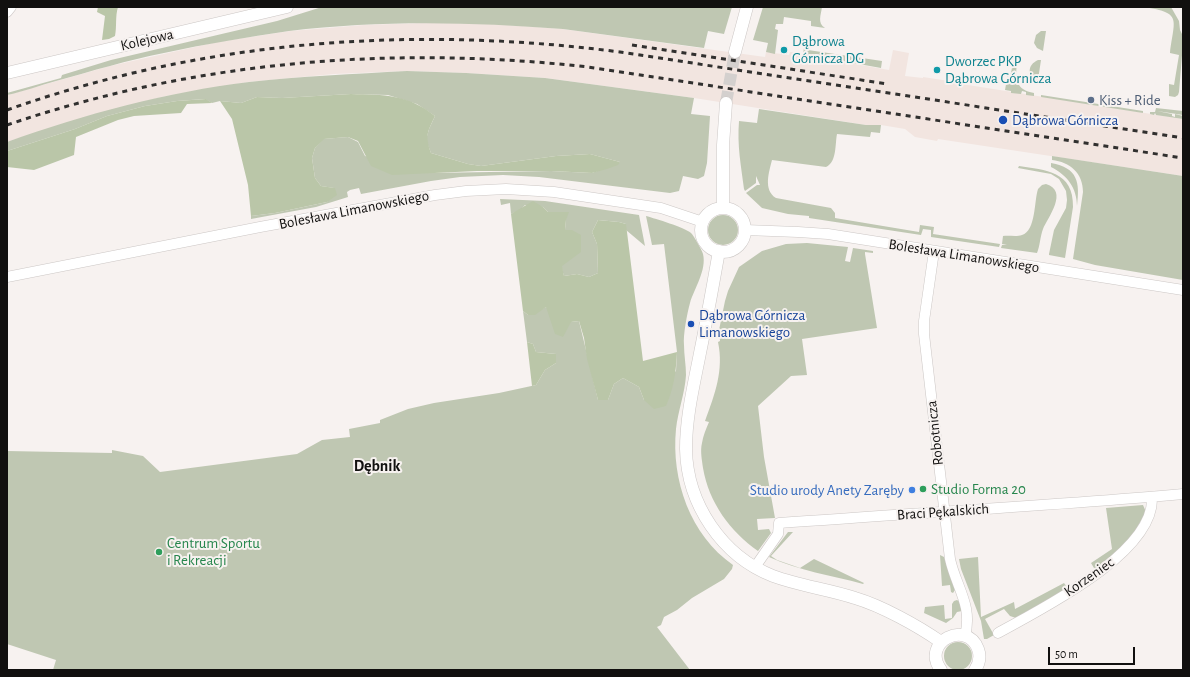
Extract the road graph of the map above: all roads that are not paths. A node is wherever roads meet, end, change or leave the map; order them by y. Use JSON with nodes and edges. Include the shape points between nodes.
{"nodes":[{"id":1,"x":11,"y":7,"type":"edge"},
{"id":2,"x":287,"y":7,"type":"edge"},
{"id":3,"x":747,"y":7,"type":"edge"},
{"id":4,"x":7,"y":12,"type":"edge"},
{"id":5,"x":736,"y":52,"type":"tunnel mouth"},
{"id":6,"x":7,"y":72,"type":"edge"},
{"id":7,"x":726,"y":103,"type":"tunnel mouth"},
{"id":8,"x":723,"y":208,"type":"junction"},
{"id":9,"x":703,"y":222,"type":"junction"},
{"id":10,"x":745,"y":230,"type":"junction"},
{"id":11,"x":934,"y":251,"type":"junction"},
{"id":12,"x":719,"y":252,"type":"junction"},
{"id":13,"x":7,"y":277,"type":"edge"},
{"id":14,"x":1183,"y":290,"type":"edge"},
{"id":15,"x":1183,"y":494,"type":"edge"},
{"id":16,"x":1152,"y":497,"type":"junction"},
{"id":17,"x":944,"y":512,"type":"junction"},
{"id":18,"x":755,"y":567,"type":"junction"},
{"id":19,"x":998,"y":633,"type":"dead end"},
{"id":20,"x":964,"y":636,"type":"junction"},
{"id":21,"x":941,"y":642,"type":"junction"},
{"id":22,"x":941,"y":670,"type":"edge"},
{"id":23,"x":974,"y":670,"type":"edge"}],
"edges":[{"from":1,"to":4,"type":"street"},
{"from":2,"to":6,"type":"street","name":"Kolejowa"},
{"from":3,"to":5,"type":"street"},
{"from":7,"to":8,"type":"street"},
{"from":8,"to":9,"type":"street","via":[[711,212]]},
{"from":8,"to":10,"type":"street","via":[[740,216]]},
{"from":9,"to":12,"type":"street","via":[[701,231],[704,241]]},
{"from":9,"to":13,"type":"street","name":"Bolesława Limanowskiego","via":[[661,208],[575,195],[518,190],[479,190],[435,195]]},
{"from":10,"to":11,"type":"street","name":"Bolesława Limanowskiego","via":[[828,234]]},
{"from":10,"to":12,"type":"street","via":[[737,247],[728,252]]},
{"from":11,"to":14,"type":"street","name":"Bolesława Limanowskiego"},
{"from":11,"to":17,"type":"street","name":"Robotnicza","via":[[923,330]]},
{"from":12,"to":18,"type":"street","via":[[688,418],[687,463],[696,497],[710,524],[728,546]]},
{"from":15,"to":16,"type":"street","name":"Braci Pękalskich"},
{"from":16,"to":17,"type":"street","name":"Braci Pękalskich"},
{"from":16,"to":19,"type":"street","name":"Korzeniec","via":[[1149,516],[1136,538],[1119,556],[1064,596]]},
{"from":17,"to":18,"type":"street","name":"Braci Pękalskich","via":[[779,523],[778,534]]},
{"from":17,"to":20,"type":"street","name":"Robotnicza","via":[[951,563],[966,605],[967,621]]},
{"from":18,"to":21,"type":"street","via":[[796,584],[865,601]]},
{"from":20,"to":21,"type":"street","via":[[950,636]]},
{"from":20,"to":23,"type":"street","via":[[973,641],[979,651],[978,663]]},
{"from":21,"to":22,"type":"street","via":[[936,656]]}]}
